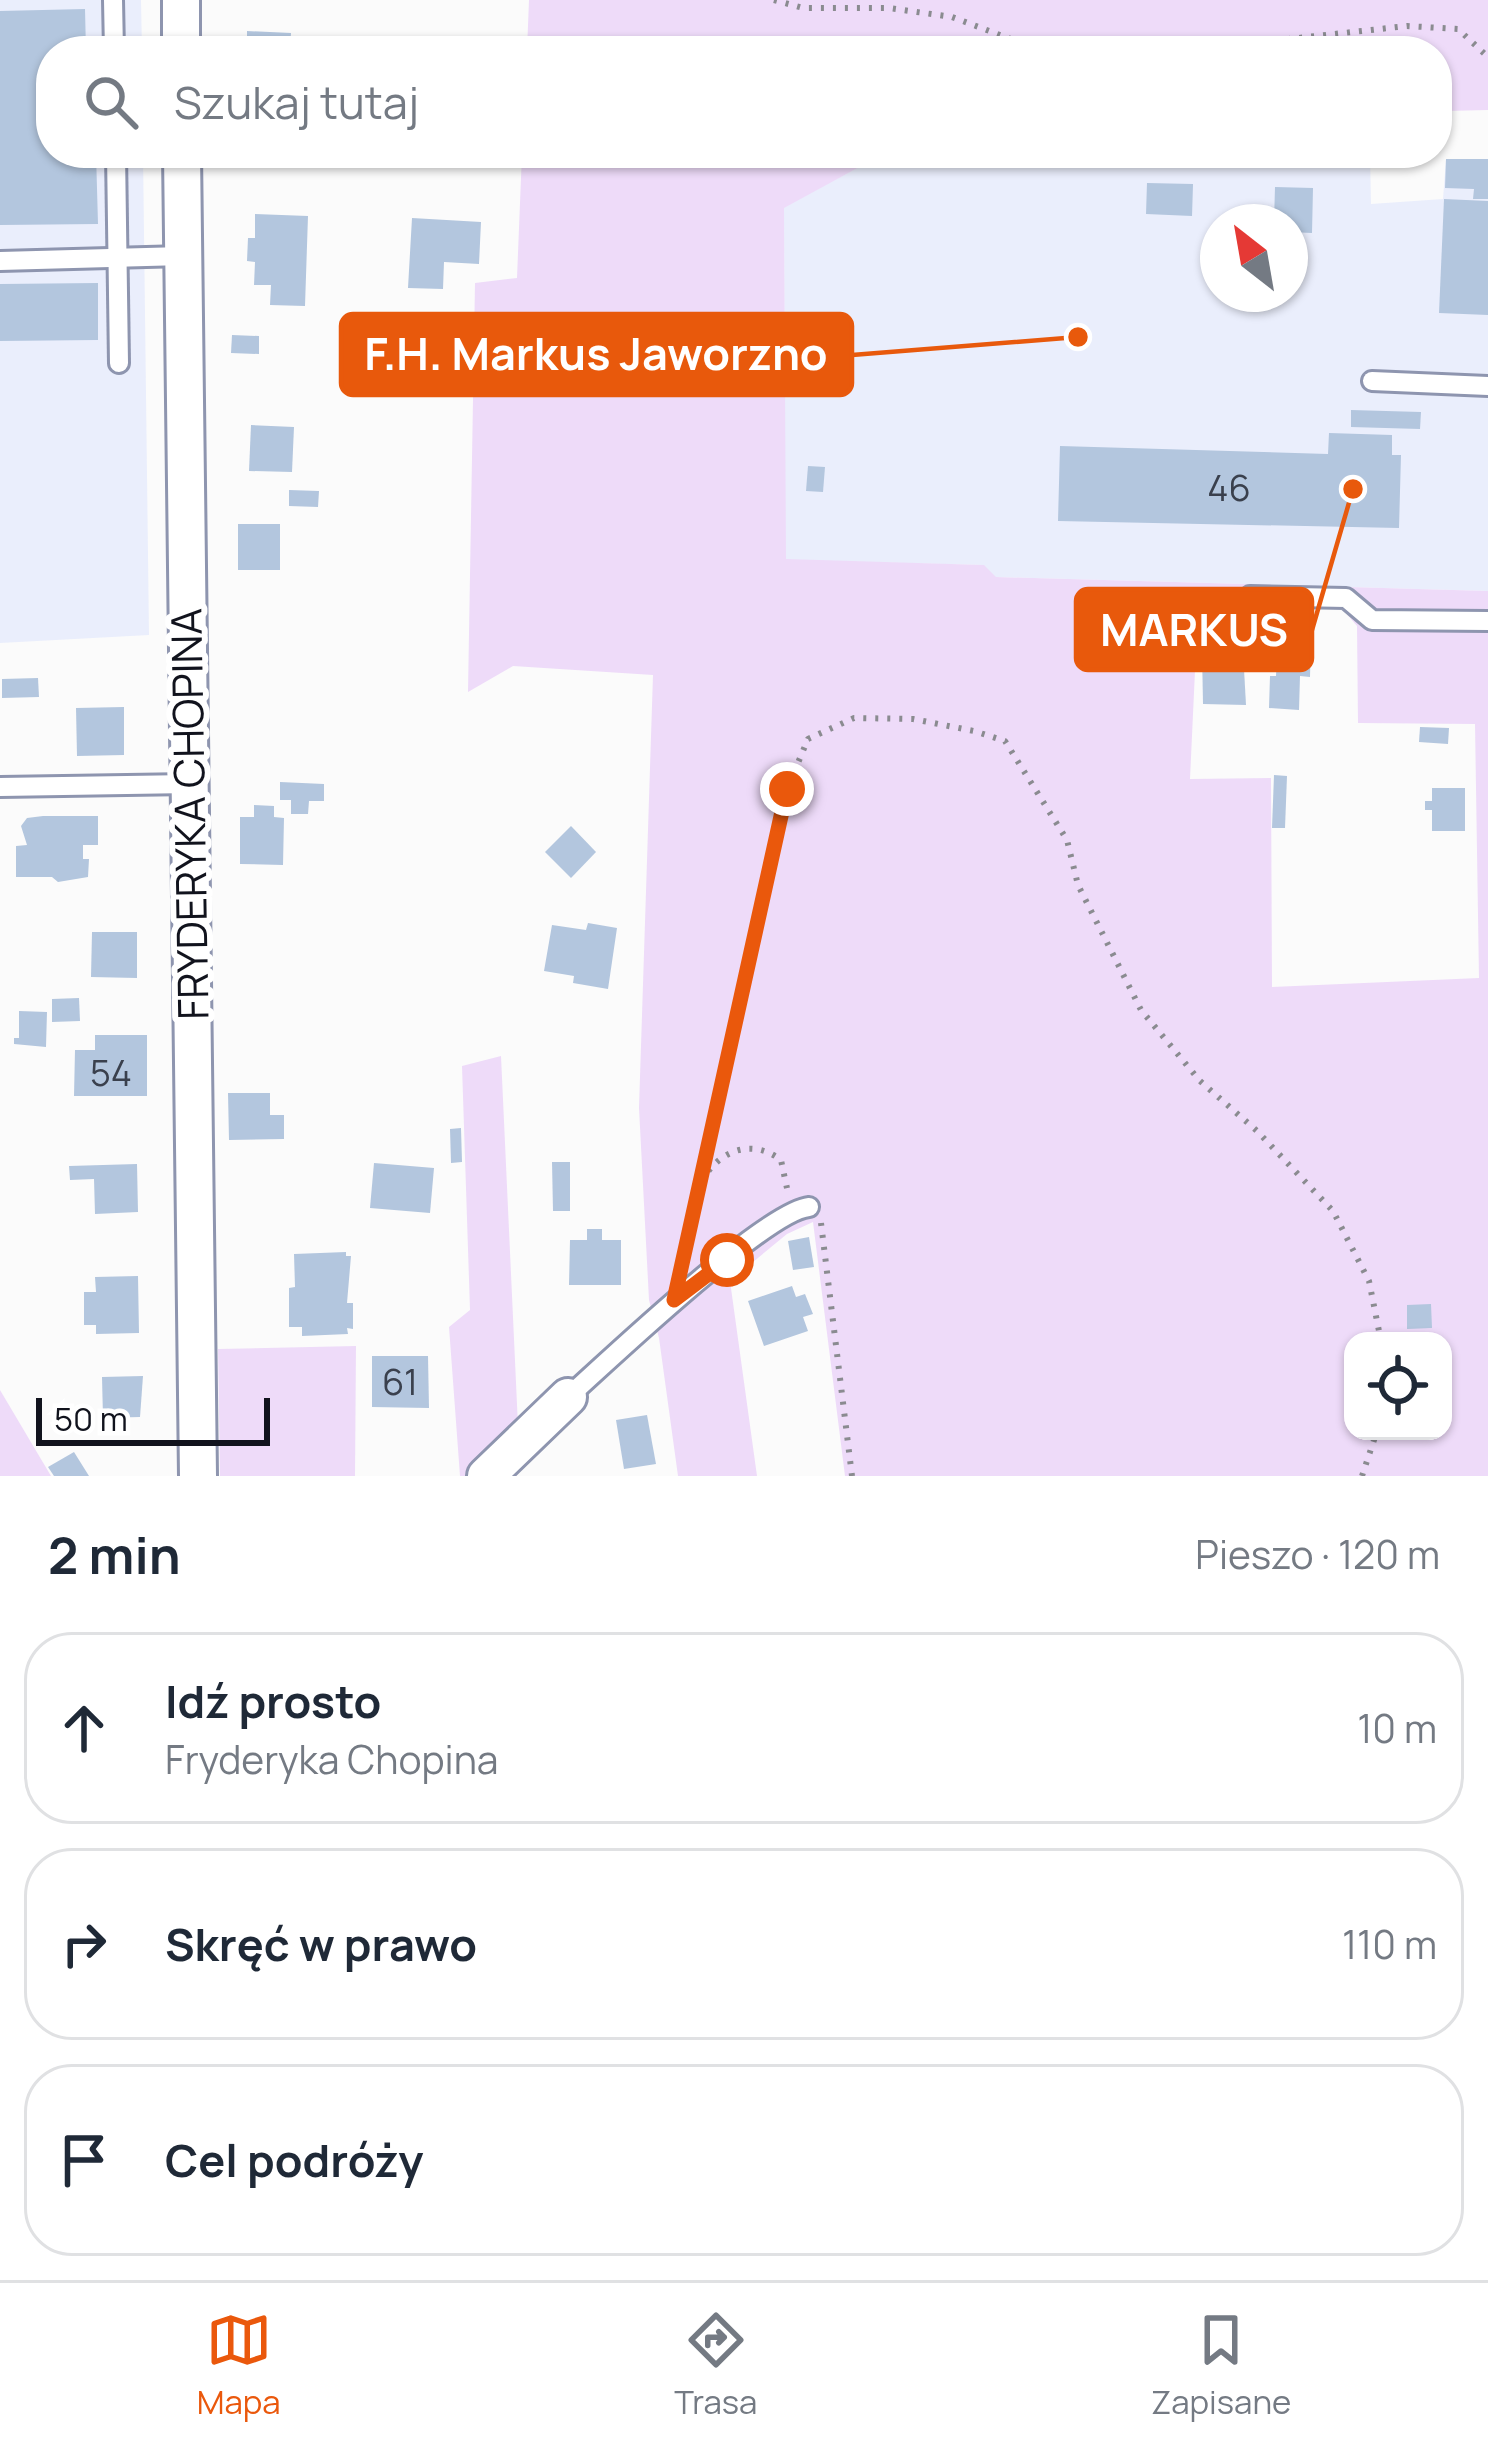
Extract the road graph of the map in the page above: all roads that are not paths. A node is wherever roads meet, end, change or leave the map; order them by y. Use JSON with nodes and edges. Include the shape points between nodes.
{"nodes":[{"id":1,"x":113,"y":0,"type":"edge"},
{"id":2,"x":181,"y":0,"type":"edge"},
{"id":3,"x":114,"y":36,"type":"edge"},
{"id":4,"x":181,"y":36,"type":"edge"},
{"id":5,"x":116,"y":168,"type":"edge"},
{"id":6,"x":182,"y":168,"type":"edge"},
{"id":7,"x":183,"y":256,"type":"junction"},
{"id":8,"x":118,"y":257,"type":"junction"},
{"id":9,"x":0,"y":261,"type":"edge"},
{"id":10,"x":119,"y":362,"type":"dead end"},
{"id":11,"x":1372,"y":381,"type":"dead end"},
{"id":12,"x":1488,"y":386,"type":"edge"},
{"id":13,"x":1250,"y":596,"type":"dead end"},
{"id":14,"x":1488,"y":621,"type":"edge"},
{"id":15,"x":190,"y":784,"type":"junction"},
{"id":16,"x":0,"y":787,"type":"edge"},
{"id":17,"x":809,"y":1208,"type":"road end"},
{"id":18,"x":568,"y":1397,"type":"joint"},
{"id":19,"x":198,"y":1476,"type":"edge"},
{"id":20,"x":486,"y":1476,"type":"edge"}],
"edges":[{"from":1,"to":3,"type":"lane"},
{"from":2,"to":4,"type":"street"},
{"from":5,"to":8,"type":"lane"},
{"from":6,"to":7,"type":"street","name":"FRYDERYKA CHOPINA"},
{"from":7,"to":8,"type":"lane"},
{"from":7,"to":15,"type":"street","name":"FRYDERYKA CHOPINA"},
{"from":8,"to":9,"type":"lane"},
{"from":8,"to":10,"type":"lane"},
{"from":11,"to":12,"type":"lane"},
{"from":13,"to":14,"type":"lane","via":[[1346,598],[1372,620]]},
{"from":15,"to":16,"type":"lane"},
{"from":15,"to":19,"type":"street","name":"FRYDERYKA CHOPINA"},
{"from":17,"to":18,"type":"lane","via":[[784,1217],[674,1300]]},
{"from":18,"to":20,"type":"street"}]}
